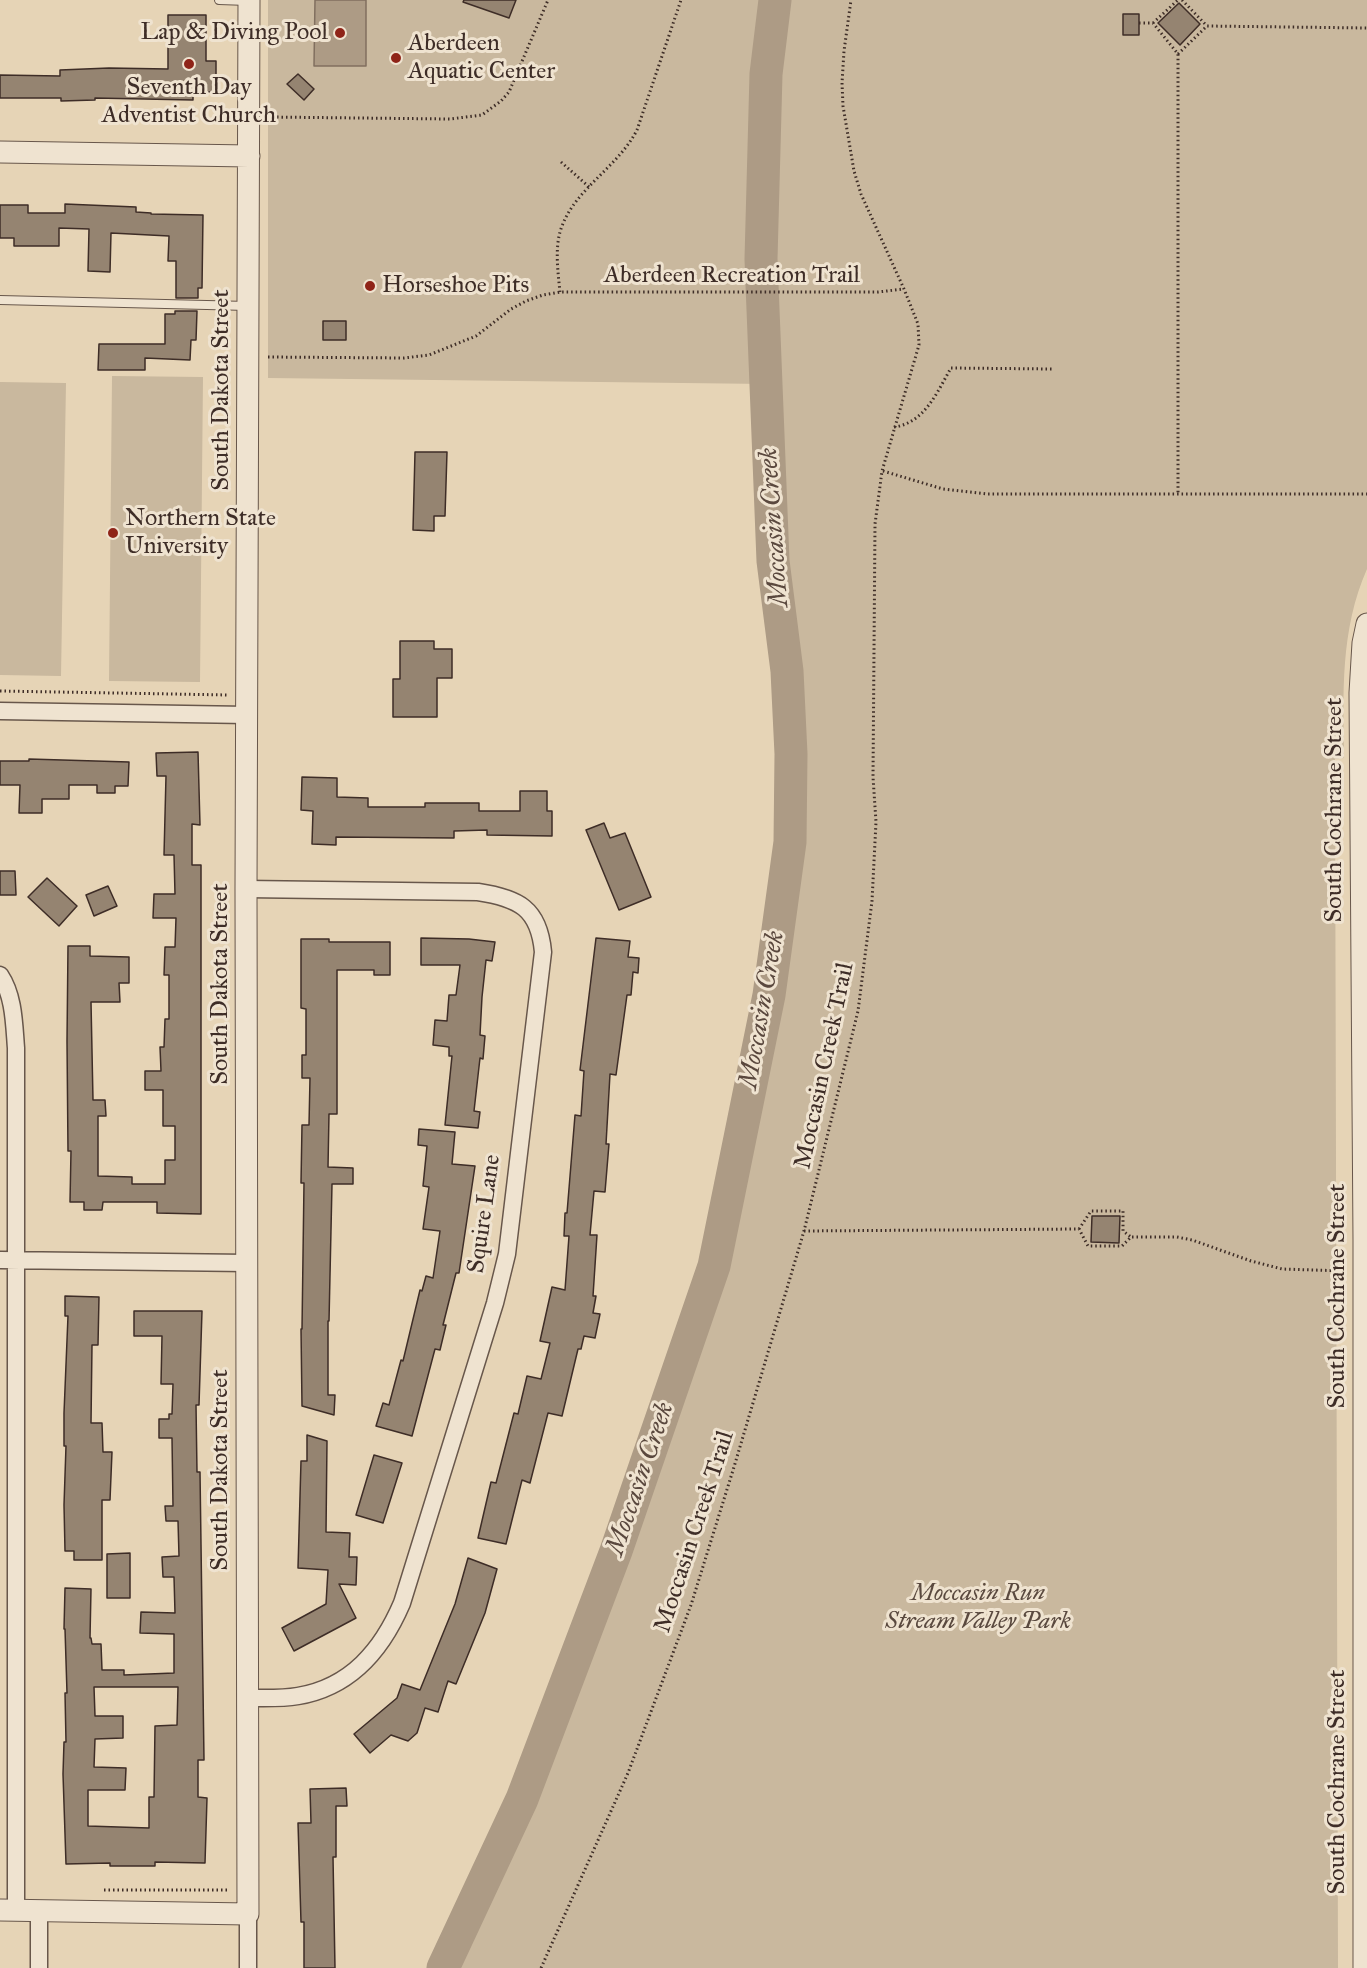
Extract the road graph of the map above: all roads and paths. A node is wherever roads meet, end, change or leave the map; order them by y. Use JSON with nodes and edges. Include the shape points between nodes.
{"nodes":[{"id":1,"x":219,"y":0,"type":"edge"},
{"id":2,"x":249,"y":0,"type":"edge"},
{"id":3,"x":548,"y":0,"type":"edge"},
{"id":4,"x":681,"y":0,"type":"edge"},
{"id":5,"x":851,"y":0,"type":"edge"},
{"id":6,"x":1180,"y":0,"type":"edge"},
{"id":7,"x":1139,"y":23,"type":"dead end"},
{"id":8,"x":1153,"y":23,"type":"junction"},
{"id":9,"x":1207,"y":26,"type":"junction"},
{"id":10,"x":1367,"y":28,"type":"edge"},
{"id":11,"x":1178,"y":54,"type":"junction"},
{"id":12,"x":268,"y":117,"type":"dead end"},
{"id":13,"x":0,"y":152,"type":"edge"},
{"id":14,"x":249,"y":156,"type":"junction"},
{"id":15,"x":561,"y":162,"type":"dead end"},
{"id":16,"x":589,"y":187,"type":"junction"},
{"id":17,"x":904,"y":289,"type":"junction"},
{"id":18,"x":560,"y":292,"type":"junction"},
{"id":19,"x":0,"y":300,"type":"edge"},
{"id":20,"x":248,"y":306,"type":"junction"},
{"id":21,"x":267,"y":357,"type":"dead end"},
{"id":22,"x":1052,"y":369,"type":"dead end"},
{"id":23,"x":894,"y":427,"type":"junction"},
{"id":24,"x":882,"y":471,"type":"junction"},
{"id":25,"x":1178,"y":494,"type":"junction"},
{"id":26,"x":1367,"y":494,"type":"edge"},
{"id":27,"x":1367,"y":624,"type":"edge"},
{"id":28,"x":0,"y":691,"type":"edge"},
{"id":29,"x":247,"y":705,"type":"junction"},
{"id":30,"x":0,"y":711,"type":"edge"},
{"id":31,"x":246,"y":889,"type":"junction"},
{"id":32,"x":0,"y":975,"type":"edge"},
{"id":33,"x":1079,"y":1229,"type":"junction"},
{"id":34,"x":804,"y":1231,"type":"junction"},
{"id":35,"x":1131,"y":1237,"type":"junction"},
{"id":36,"x":1365,"y":1240,"type":"edge"},
{"id":37,"x":8,"y":1260,"type":"edge"},
{"id":38,"x":247,"y":1263,"type":"junction"},
{"id":39,"x":1364,"y":1271,"type":"junction"},
{"id":40,"x":247,"y":1698,"type":"junction"},
{"id":41,"x":8,"y":1910,"type":"edge"},
{"id":42,"x":39,"y":1911,"type":"junction"},
{"id":43,"x":248,"y":1914,"type":"junction"},
{"id":44,"x":39,"y":1968,"type":"edge"},
{"id":45,"x":248,"y":1968,"type":"edge"},
{"id":46,"x":541,"y":1968,"type":"edge"},
{"id":47,"x":1364,"y":1968,"type":"edge"}],
"edges":[{"from":1,"to":2,"type":"lane"},
{"from":2,"to":14,"type":"street","name":"South Dakota Street"},
{"from":3,"to":12,"type":"path","via":[[509,92],[482,115],[450,119]]},
{"from":4,"to":16,"type":"path","via":[[630,144]]},
{"from":5,"to":17,"type":"path","name":"Moccasin Creek Trail","via":[[842,84],[854,171]]},
{"from":6,"to":8,"type":"path"},
{"from":6,"to":9,"type":"path"},
{"from":7,"to":8,"type":"path"},
{"from":8,"to":11,"type":"path"},
{"from":9,"to":10,"type":"path"},
{"from":9,"to":11,"type":"path"},
{"from":11,"to":25,"type":"path"},
{"from":13,"to":14,"type":"street"},
{"from":14,"to":20,"type":"street","name":"South Dakota Street"},
{"from":15,"to":16,"type":"path"},
{"from":16,"to":18,"type":"path","via":[[571,206],[559,234]]},
{"from":17,"to":18,"type":"path","name":"Aberdeen Recreation Trail","via":[[829,293]]},
{"from":17,"to":23,"type":"path","name":"Moccasin Creek Trail","via":[[918,324],[919,345]]},
{"from":18,"to":21,"type":"path","name":"Aberdeen Recreation Trail","via":[[526,301],[476,336],[429,355]]},
{"from":19,"to":20,"type":"lane"},
{"from":20,"to":29,"type":"street","name":"South Dakota Street"},
{"from":22,"to":23,"type":"path","via":[[951,368],[919,418]]},
{"from":23,"to":24,"type":"path","name":"Moccasin Creek Trail"},
{"from":24,"to":25,"type":"path","via":[[943,489],[976,493]]},
{"from":24,"to":34,"type":"path","name":"Moccasin Creek Trail","via":[[874,525],[876,822],[872,901],[858,1011]]},
{"from":25,"to":26,"type":"path"},
{"from":27,"to":36,"type":"street","name":"South Cochrane Street","via":[[1360,693]]},
{"from":28,"to":29,"type":"path"},
{"from":29,"to":30,"type":"street"},
{"from":29,"to":31,"type":"street","name":"South Dakota Street"},
{"from":31,"to":38,"type":"street","name":"South Dakota Street"},
{"from":31,"to":40,"type":"street","name":"Squire Lane","via":[[497,895],[527,910],[537,923],[543,952],[507,1254],[402,1603],[378,1649],[344,1679],[299,1696]]},
{"from":32,"to":37,"type":"street","via":[[7,985],[16,1048]]},
{"from":33,"to":34,"type":"path"},
{"from":33,"to":35,"type":"path","via":[[1088,1246],[1122,1246]]},
{"from":33,"to":35,"type":"path","via":[[1091,1211],[1123,1211],[1123,1231]]},
{"from":34,"to":46,"type":"path","name":"Moccasin Creek Trail","via":[[691,1605],[628,1773]]},
{"from":35,"to":39,"type":"path","via":[[1192,1240],[1282,1269]]},
{"from":36,"to":39,"type":"street","name":"South Cochrane Street"},
{"from":37,"to":38,"type":"street"},
{"from":37,"to":41,"type":"street"},
{"from":38,"to":40,"type":"street","name":"South Dakota Street"},
{"from":39,"to":47,"type":"street","name":"South Cochrane Street"},
{"from":40,"to":43,"type":"street","name":"South Dakota Street"},
{"from":41,"to":42,"type":"street"},
{"from":42,"to":43,"type":"street"},
{"from":42,"to":44,"type":"street"},
{"from":43,"to":45,"type":"street","name":"South Dakota Street"}]}
